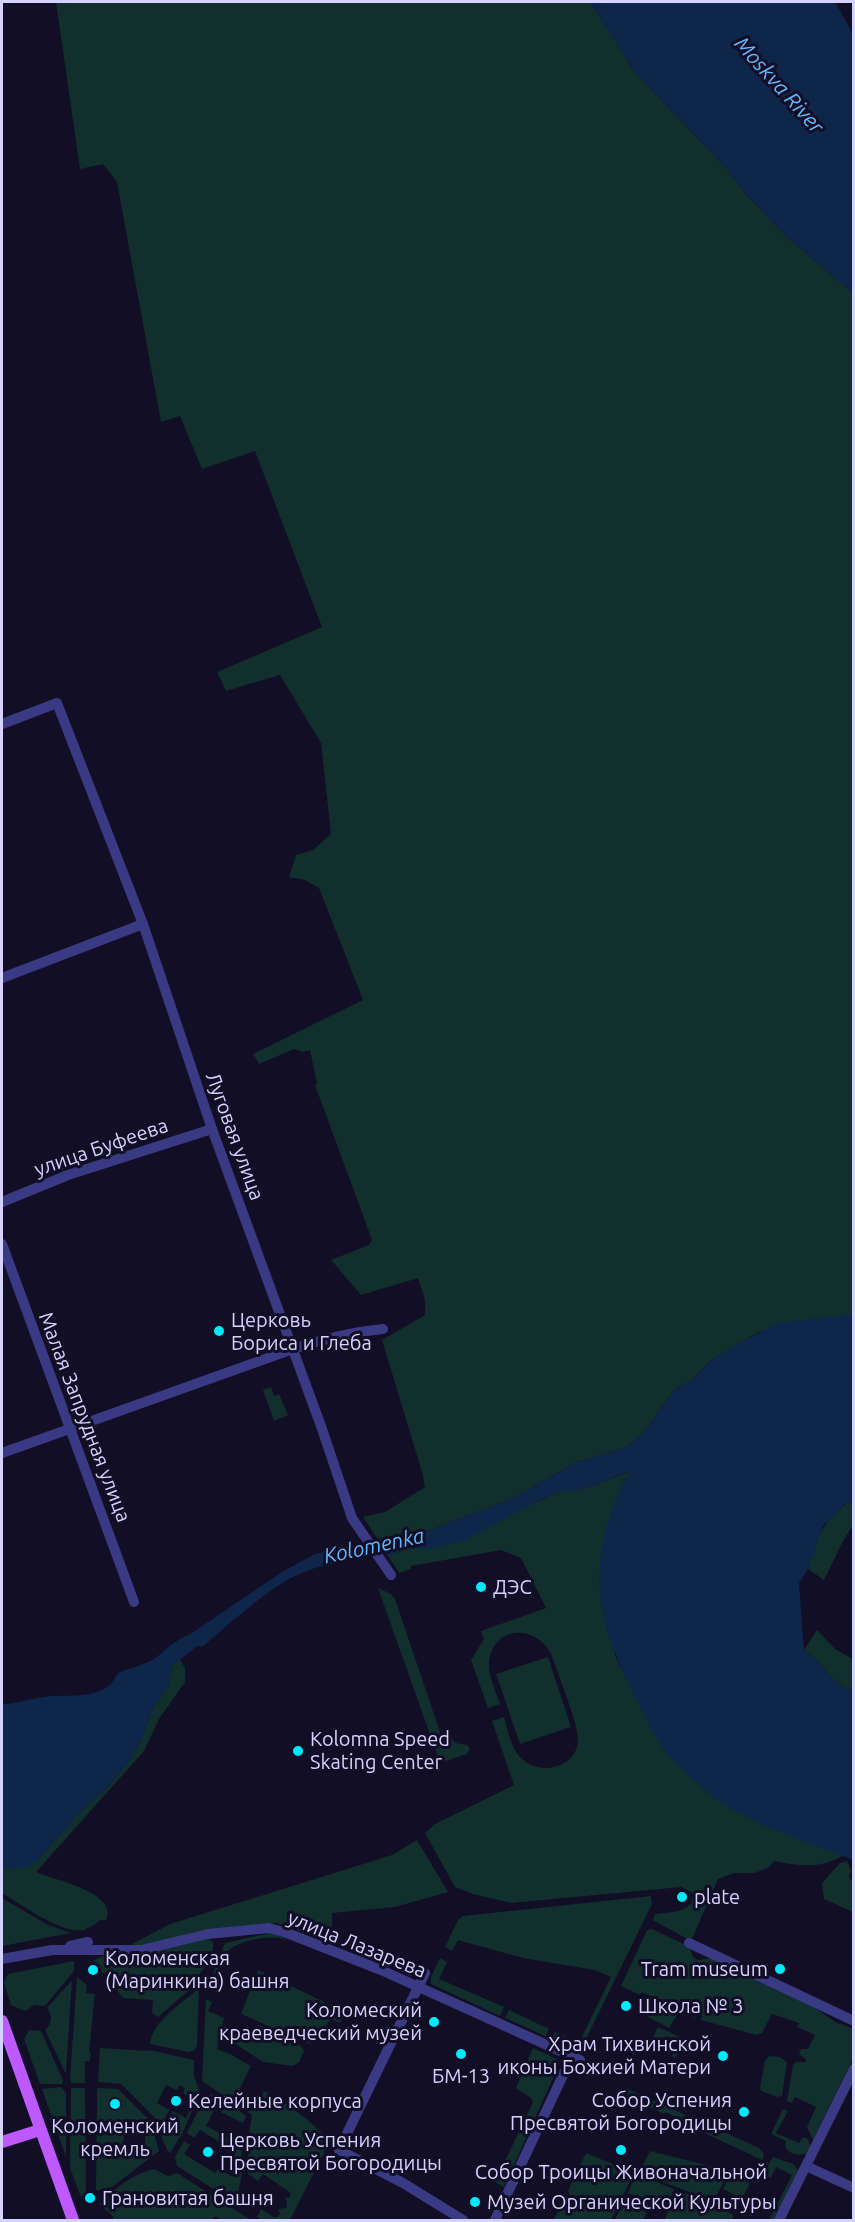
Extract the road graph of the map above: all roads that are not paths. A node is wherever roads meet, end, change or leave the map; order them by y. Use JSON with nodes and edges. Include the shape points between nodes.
{"nodes":[{"id":1,"x":2,"y":724,"type":"edge"},
{"id":2,"x":143,"y":924,"type":"junction"},
{"id":3,"x":2,"y":978,"type":"edge"},
{"id":4,"x":212,"y":1129,"type":"junction"},
{"id":5,"x":2,"y":1202,"type":"edge"},
{"id":6,"x":2,"y":1244,"type":"edge"},
{"id":7,"x":382,"y":1329,"type":"dead end"},
{"id":8,"x":293,"y":1349,"type":"junction"},
{"id":9,"x":70,"y":1430,"type":"junction"},
{"id":10,"x":2,"y":1454,"type":"edge"},
{"id":11,"x":391,"y":1575,"type":"dead end"},
{"id":12,"x":134,"y":1602,"type":"dead end"},
{"id":13,"x":88,"y":1942,"type":"dead end"},
{"id":14,"x":690,"y":1944,"type":"dead end"},
{"id":15,"x":52,"y":1950,"type":"junction"},
{"id":16,"x":2,"y":1959,"type":"edge"},
{"id":17,"x":425,"y":1973,"type":"dead end"},
{"id":18,"x":418,"y":1988,"type":"junction"},
{"id":19,"x":2,"y":2021,"type":"edge"},
{"id":20,"x":854,"y":2021,"type":"edge"},
{"id":21,"x":854,"y":2070,"type":"edge"},
{"id":22,"x":39,"y":2130,"type":"junction"},
{"id":23,"x":2,"y":2142,"type":"edge"},
{"id":24,"x":806,"y":2166,"type":"junction"},
{"id":25,"x":854,"y":2188,"type":"edge"},
{"id":26,"x":73,"y":2220,"type":"edge"},
{"id":27,"x":463,"y":2220,"type":"edge"},
{"id":28,"x":495,"y":2220,"type":"edge"},
{"id":29,"x":779,"y":2220,"type":"edge"}],
"edges":[{"from":1,"to":2,"type":"street","name":"Луговая улица","via":[[57,703]]},
{"from":2,"to":3,"type":"street"},
{"from":2,"to":4,"type":"street","name":"Луговая улица"},
{"from":4,"to":5,"type":"street","name":"улица Буфеева","via":[[69,1175]]},
{"from":4,"to":8,"type":"street","name":"Луговая улица"},
{"from":6,"to":9,"type":"street","name":"Малая Запрудная улица"},
{"from":7,"to":8,"type":"street","via":[[329,1337]]},
{"from":8,"to":9,"type":"street"},
{"from":8,"to":11,"type":"street","name":"Луговая улица","via":[[352,1518]]},
{"from":9,"to":10,"type":"street"},
{"from":9,"to":12,"type":"street","name":"Малая Запрудная улица"},
{"from":13,"to":15,"type":"street"},
{"from":14,"to":20,"type":"street"},
{"from":15,"to":16,"type":"street","name":"улица Лазарева"},
{"from":15,"to":18,"type":"street","name":"улица Лазарева","via":[[141,1950],[208,1934],[269,1928]]},
{"from":17,"to":18,"type":"street"},
{"from":18,"to":27,"type":"street","via":[[339,2150]]},
{"from":18,"to":28,"type":"street","name":"улица Лазарева","via":[[576,2058]]},
{"from":19,"to":22,"type":"main road"},
{"from":21,"to":24,"type":"street"},
{"from":22,"to":23,"type":"main road"},
{"from":22,"to":26,"type":"main road"},
{"from":24,"to":25,"type":"street"},
{"from":24,"to":29,"type":"street"}]}
